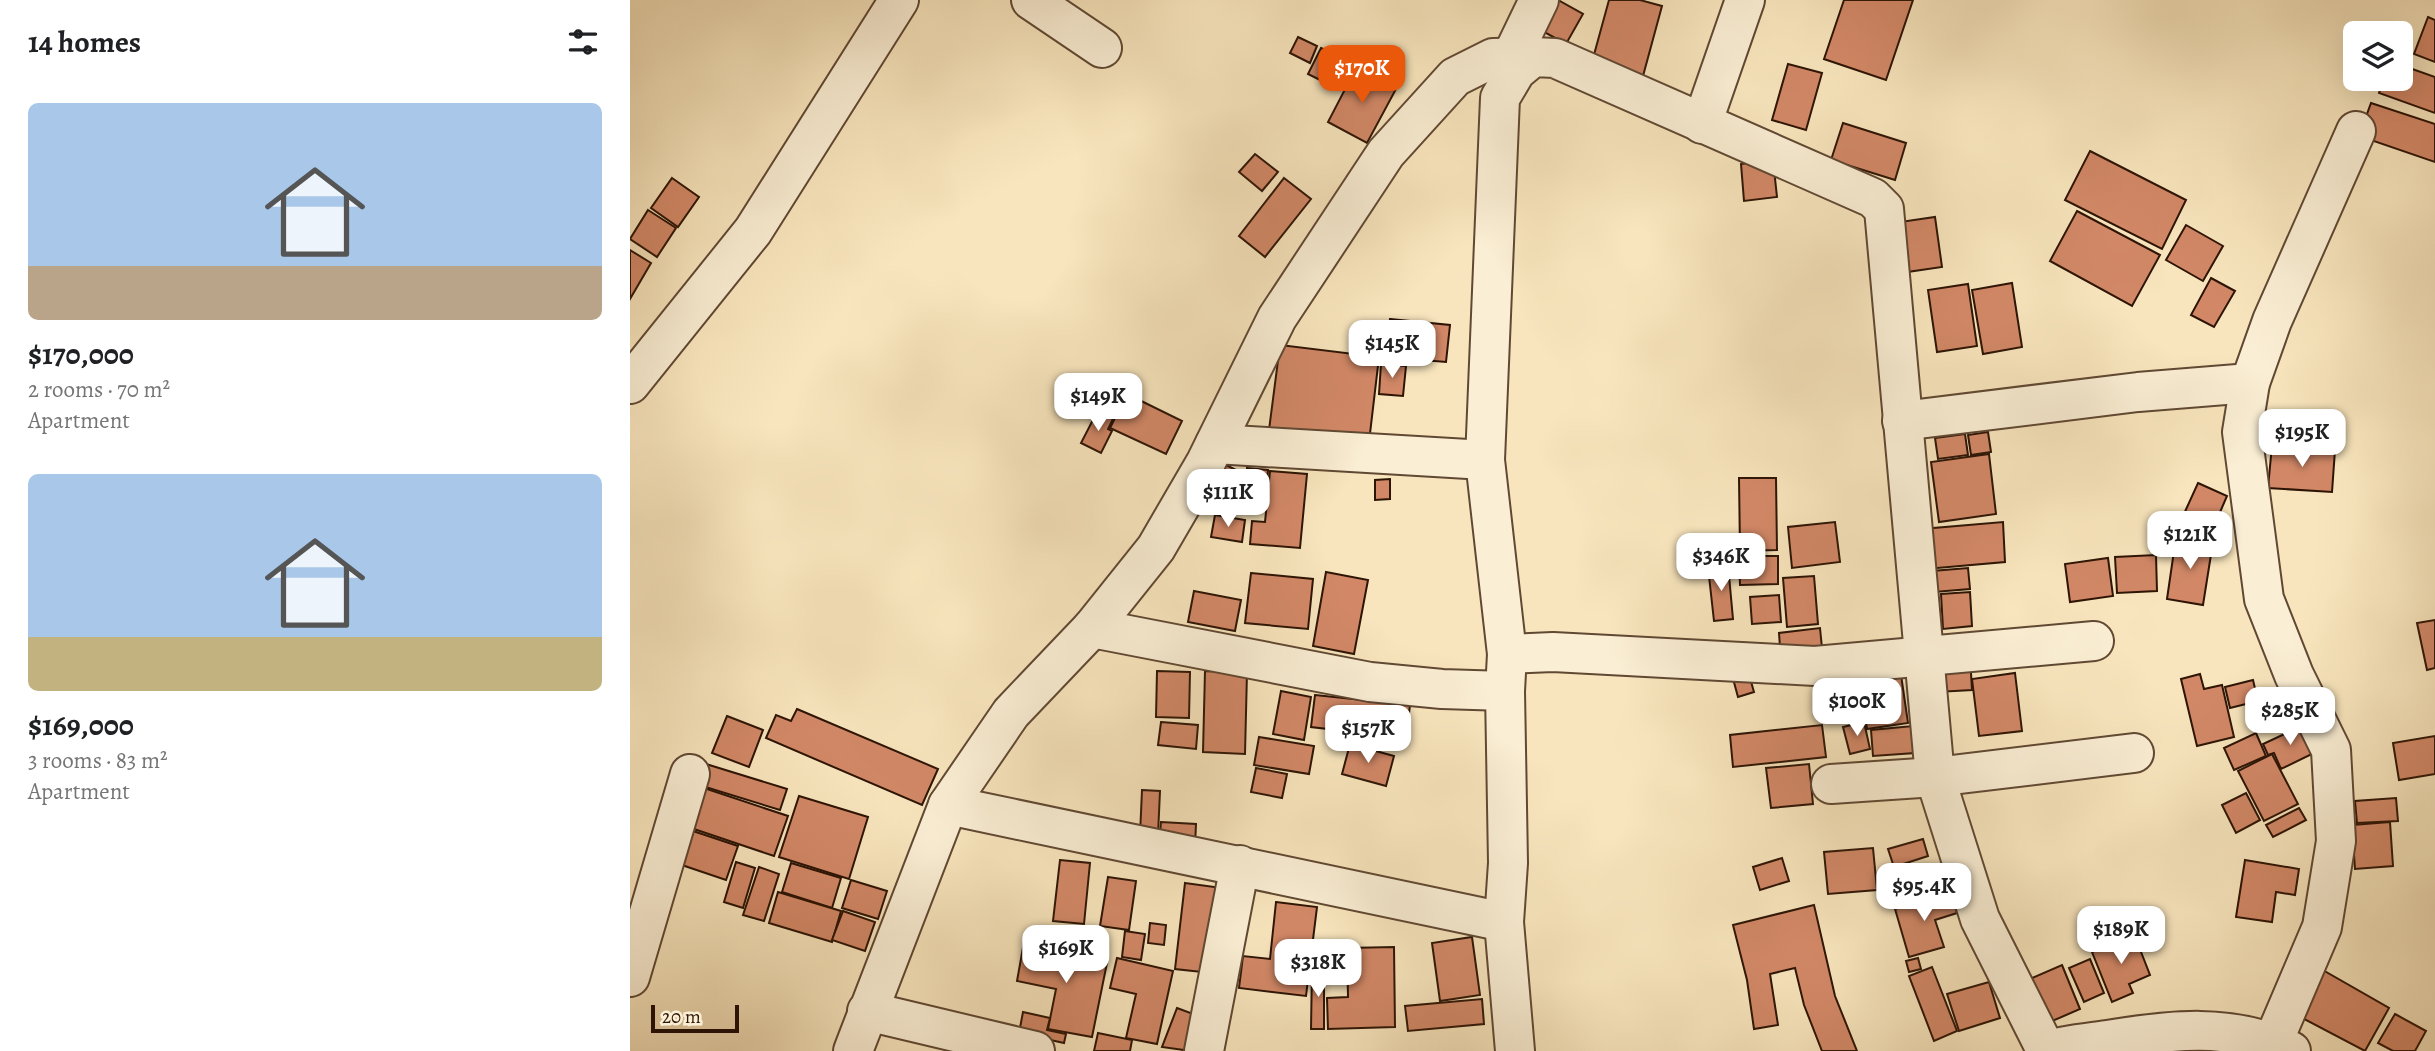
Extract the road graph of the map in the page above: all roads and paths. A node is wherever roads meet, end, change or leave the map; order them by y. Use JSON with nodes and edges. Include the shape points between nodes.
{"nodes":[{"id":1,"x":899,"y":0,"type":"edge"},
{"id":2,"x":1031,"y":0,"type":"edge"},
{"id":3,"x":1539,"y":0,"type":"edge"},
{"id":4,"x":1745,"y":0,"type":"edge"},
{"id":5,"x":1102,"y":48,"type":"dead end"},
{"id":6,"x":1522,"y":57,"type":"junction"},
{"id":7,"x":1702,"y":124,"type":"junction"},
{"id":8,"x":2356,"y":131,"type":"dead end"},
{"id":9,"x":2250,"y":383,"type":"junction"},
{"id":10,"x":630,"y":384,"type":"edge"},
{"id":11,"x":1902,"y":421,"type":"junction"},
{"id":12,"x":1215,"y":444,"type":"junction"},
{"id":13,"x":1485,"y":460,"type":"junction"},
{"id":14,"x":1092,"y":628,"type":"junction"},
{"id":15,"x":2094,"y":641,"type":"dead end"},
{"id":16,"x":1507,"y":654,"type":"junction"},
{"id":17,"x":1923,"y":657,"type":"junction"},
{"id":18,"x":1504,"y":691,"type":"junction"},
{"id":19,"x":2134,"y":753,"type":"dead end"},
{"id":20,"x":690,"y":774,"type":"dead end"},
{"id":21,"x":1935,"y":777,"type":"junction"},
{"id":22,"x":1831,"y":784,"type":"dead end"},
{"id":23,"x":948,"y":805,"type":"junction"},
{"id":24,"x":1240,"y":865,"type":"junction"},
{"id":25,"x":1504,"y":922,"type":"junction"},
{"id":26,"x":630,"y":977,"type":"edge"},
{"id":27,"x":867,"y":1011,"type":"junction"},
{"id":28,"x":2282,"y":1047,"type":"edge"},
{"id":29,"x":2045,"y":1050,"type":"edge"},
{"id":30,"x":853,"y":1051,"type":"edge"},
{"id":31,"x":1035,"y":1051,"type":"edge"},
{"id":32,"x":1204,"y":1051,"type":"edge"},
{"id":33,"x":1516,"y":1051,"type":"edge"}],
"edges":[{"from":1,"to":10,"type":"street","via":[[752,231]]},
{"from":2,"to":5,"type":"street"},
{"from":3,"to":6,"type":"street"},
{"from":4,"to":7,"type":"street"},
{"from":6,"to":7,"type":"street","via":[[1555,58]]},
{"from":6,"to":12,"type":"street","via":[[1493,58],[1455,76],[1386,153],[1277,318]]},
{"from":6,"to":13,"type":"street","via":[[1500,98]]},
{"from":7,"to":11,"type":"street","via":[[1873,198],[1884,209]]},
{"from":8,"to":9,"type":"street","via":[[2272,321]]},
{"from":9,"to":11,"type":"street"},
{"from":9,"to":28,"type":"street","via":[[2242,432],[2264,599],[2331,750],[2336,841],[2322,927]]},
{"from":11,"to":17,"type":"street"},
{"from":12,"to":13,"type":"street"},
{"from":12,"to":14,"type":"street","via":[[1156,548]]},
{"from":13,"to":16,"type":"street"},
{"from":14,"to":18,"type":"street","via":[[1370,682]]},
{"from":14,"to":23,"type":"street","via":[[1011,713]]},
{"from":15,"to":17,"type":"street"},
{"from":16,"to":17,"type":"street","via":[[1553,652],[1815,666]]},
{"from":16,"to":18,"type":"street"},
{"from":17,"to":21,"type":"street"},
{"from":18,"to":25,"type":"street","via":[[1508,863]]},
{"from":19,"to":21,"type":"street"},
{"from":20,"to":26,"type":"street"},
{"from":21,"to":22,"type":"street"},
{"from":21,"to":29,"type":"street","via":[[1980,919]]},
{"from":23,"to":24,"type":"street"},
{"from":23,"to":27,"type":"street"},
{"from":24,"to":25,"type":"street"},
{"from":24,"to":32,"type":"street"},
{"from":25,"to":33,"type":"street"},
{"from":27,"to":30,"type":"street"},
{"from":27,"to":31,"type":"street"},
{"from":28,"to":29,"type":"street","via":[[2206,1029]]}]}
